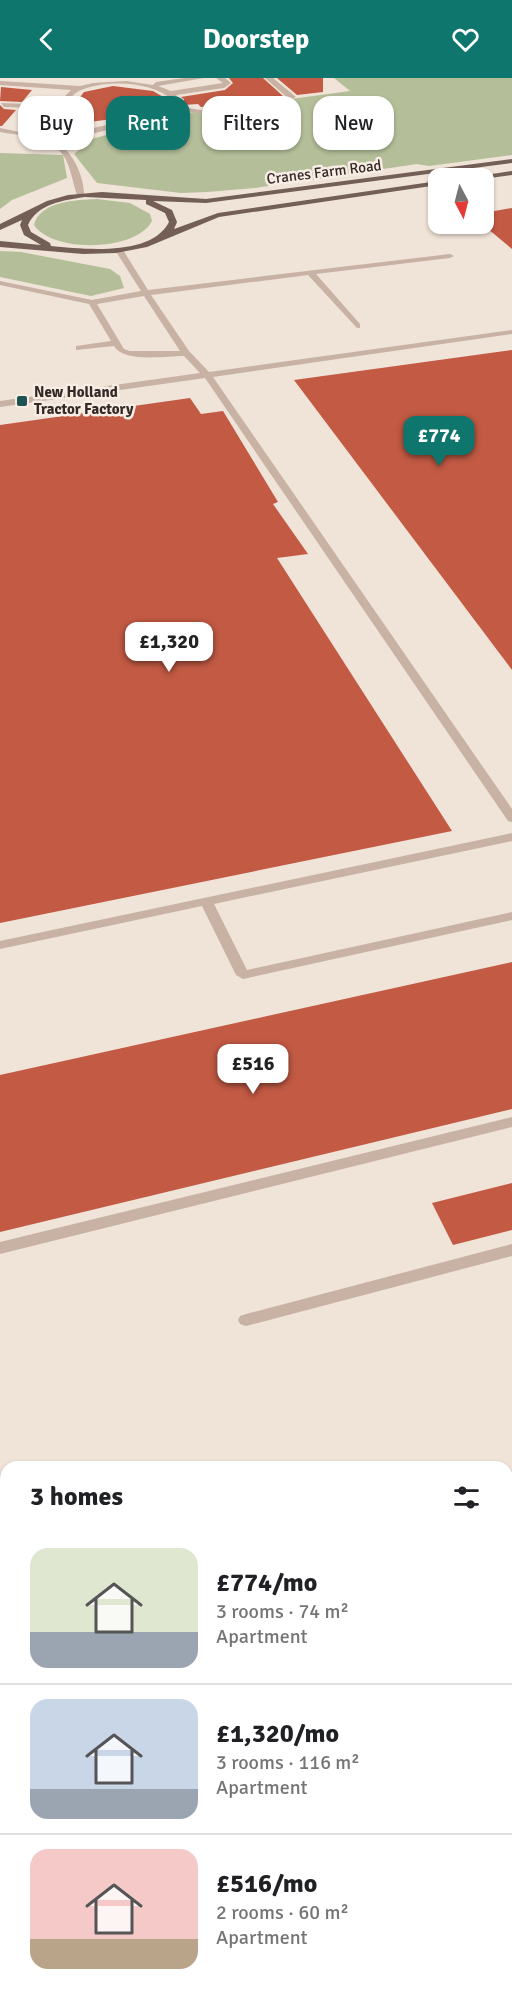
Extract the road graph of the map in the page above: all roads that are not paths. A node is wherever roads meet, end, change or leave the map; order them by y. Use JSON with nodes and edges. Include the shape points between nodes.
{"nodes":[{"id":1,"x":200,"y":78,"type":"edge"},
{"id":2,"x":269,"y":78,"type":"edge"},
{"id":3,"x":0,"y":80,"type":"edge"},
{"id":4,"x":95,"y":81,"type":"edge"},
{"id":5,"x":223,"y":81,"type":"edge"},
{"id":6,"x":156,"y":84,"type":"junction"},
{"id":7,"x":80,"y":88,"type":"junction"},
{"id":8,"x":233,"y":90,"type":"dead end"},
{"id":9,"x":172,"y":93,"type":"junction"},
{"id":10,"x":175,"y":96,"type":"edge"},
{"id":11,"x":291,"y":96,"type":"edge"},
{"id":12,"x":4,"y":105,"type":"dead end"},
{"id":13,"x":0,"y":130,"type":"edge"},
{"id":14,"x":18,"y":134,"type":"edge"},
{"id":15,"x":64,"y":150,"type":"edge"},
{"id":16,"x":512,"y":161,"type":"edge"},
{"id":17,"x":512,"y":173,"type":"edge"},
{"id":18,"x":494,"y":175,"type":"edge"},
{"id":19,"x":428,"y":184,"type":"edge"},
{"id":20,"x":81,"y":195,"type":"junction"},
{"id":21,"x":138,"y":198,"type":"junction"},
{"id":22,"x":36,"y":209,"type":"junction"},
{"id":23,"x":0,"y":227,"type":"edge"},
{"id":24,"x":160,"y":238,"type":"junction"},
{"id":25,"x":0,"y":244,"type":"edge"},
{"id":26,"x":65,"y":249,"type":"junction"},
{"id":27,"x":119,"y":250,"type":"junction"},
{"id":28,"x":450,"y":256,"type":"dead end"},
{"id":29,"x":310,"y":272,"type":"junction"},
{"id":30,"x":0,"y":283,"type":"edge"},
{"id":31,"x":146,"y":293,"type":"junction"},
{"id":32,"x":92,"y":302,"type":"junction"},
{"id":33,"x":357,"y":326,"type":"dead end"},
{"id":34,"x":512,"y":332,"type":"edge"},
{"id":35,"x":115,"y":343,"type":"junction"},
{"id":36,"x":79,"y":348,"type":"dead end"},
{"id":37,"x":186,"y":353,"type":"junction"},
{"id":38,"x":207,"y":375,"type":"junction"},
{"id":39,"x":0,"y":404,"type":"edge"},
{"id":40,"x":512,"y":818,"type":"edge"},
{"id":41,"x":512,"y":837,"type":"edge"},
{"id":42,"x":206,"y":901,"type":"junction"},
{"id":43,"x":512,"y":916,"type":"edge"},
{"id":44,"x":0,"y":945,"type":"edge"},
{"id":45,"x":512,"y":1122,"type":"edge"},
{"id":46,"x":0,"y":1248,"type":"edge"},
{"id":47,"x":512,"y":1250,"type":"edge"},
{"id":48,"x":246,"y":1320,"type":"dead end"}],
"edges":[{"from":1,"to":6,"type":"street"},
{"from":2,"to":11,"type":"street"},
{"from":3,"to":7,"type":"street"},
{"from":4,"to":6,"type":"street"},
{"from":4,"to":7,"type":"street"},
{"from":5,"to":8,"type":"street"},
{"from":5,"to":9,"type":"street"},
{"from":6,"to":9,"type":"street"},
{"from":7,"to":12,"type":"street","via":[[70,92],[56,107]]},
{"from":9,"to":10,"type":"street"},
{"from":13,"to":14,"type":"street"},
{"from":15,"to":20,"type":"street"},
{"from":16,"to":21,"type":"main road","name":"Cranes Farm Road","via":[[221,200]]},
{"from":17,"to":18,"type":"main road"},
{"from":19,"to":24,"type":"main road","name":"Cranes Farm Road","via":[[218,215]]},
{"from":20,"to":21,"type":"main road","name":"Cranes Farm Road"},
{"from":20,"to":22,"type":"main road","name":"Cranes Farm Road"},
{"from":21,"to":24,"type":"main road","name":"Cranes Farm Road","via":[[169,212],[173,222]]},
{"from":22,"to":23,"type":"main road","name":"Cranes Farm Road"},
{"from":22,"to":26,"type":"main road","name":"Cranes Farm Road","via":[[24,225],[27,233]]},
{"from":24,"to":27,"type":"main road","name":"Cranes Farm Road"},
{"from":25,"to":26,"type":"main road","name":"Cranes Farm Road"},
{"from":26,"to":27,"type":"main road","name":"Cranes Farm Road"},
{"from":27,"to":31,"type":"lane"},
{"from":28,"to":29,"type":"lane"},
{"from":29,"to":31,"type":"lane"},
{"from":29,"to":33,"type":"lane"},
{"from":30,"to":32,"type":"lane"},
{"from":31,"to":32,"type":"lane"},
{"from":31,"to":37,"type":"lane"},
{"from":32,"to":35,"type":"lane"},
{"from":34,"to":38,"type":"lane"},
{"from":35,"to":36,"type":"lane"},
{"from":35,"to":37,"type":"lane","via":[[129,354]]},
{"from":37,"to":38,"type":"lane"},
{"from":38,"to":39,"type":"lane"},
{"from":38,"to":40,"type":"lane"},
{"from":41,"to":42,"type":"lane"},
{"from":42,"to":43,"type":"lane","via":[[243,975]]},
{"from":42,"to":44,"type":"lane"},
{"from":45,"to":46,"type":"lane"},
{"from":47,"to":48,"type":"lane"}]}
